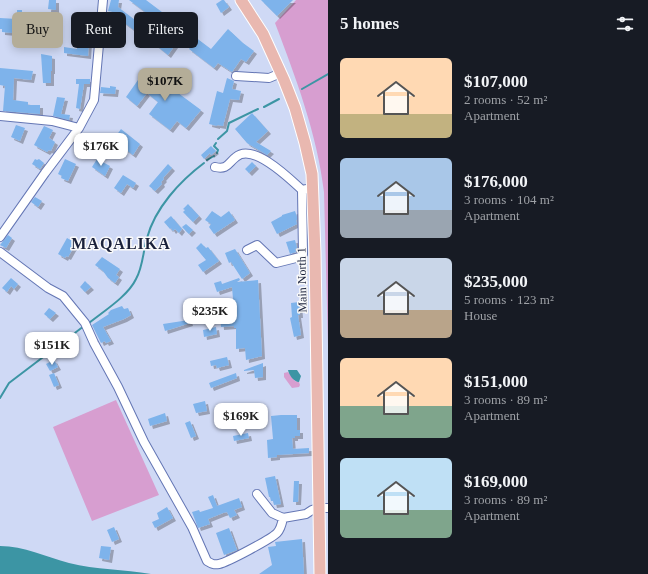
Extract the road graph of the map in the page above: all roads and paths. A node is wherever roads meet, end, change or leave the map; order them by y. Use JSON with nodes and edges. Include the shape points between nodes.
{"nodes":[{"id":1,"x":103,"y":0,"type":"edge"},
{"id":2,"x":241,"y":0,"type":"edge"},
{"id":3,"x":281,"y":74,"type":"junction"},
{"id":4,"x":236,"y":76,"type":"dead end"},
{"id":5,"x":0,"y":116,"type":"edge"},
{"id":6,"x":79,"y":128,"type":"junction"},
{"id":7,"x":215,"y":167,"type":"dead end"},
{"id":8,"x":307,"y":190,"type":"junction"},
{"id":9,"x":0,"y":237,"type":"edge"},
{"id":10,"x":247,"y":250,"type":"dead end"},
{"id":11,"x":0,"y":252,"type":"edge"},
{"id":12,"x":257,"y":494,"type":"dead end"},
{"id":13,"x":323,"y":508,"type":"edge"},
{"id":14,"x":283,"y":518,"type":"junction"},
{"id":15,"x":320,"y":574,"type":"edge"}],
"edges":[{"from":1,"to":6,"type":"street","via":[[94,100]]},
{"from":2,"to":3,"type":"main road","name":"Main North 1","via":[[263,34]]},
{"from":3,"to":4,"type":"street","via":[[269,78]]},
{"from":3,"to":8,"type":"main road","name":"Main North 1","via":[[295,108],[312,174]]},
{"from":5,"to":6,"type":"street","via":[[52,121]]},
{"from":6,"to":9,"type":"street"},
{"from":7,"to":8,"type":"street","via":[[226,166],[239,155],[256,155]]},
{"from":8,"to":10,"type":"street","via":[[303,254],[276,263],[257,245]]},
{"from":8,"to":13,"type":"main road","name":"Main North 1","via":[[315,268]]},
{"from":11,"to":14,"type":"street","via":[[48,288],[63,296],[85,323],[144,442],[192,527],[207,562],[220,564],[252,548],[277,533]]},
{"from":12,"to":14,"type":"street","via":[[272,513]]},
{"from":13,"to":14,"type":"street"},
{"from":13,"to":15,"type":"main road","name":"Main North 1"}]}
